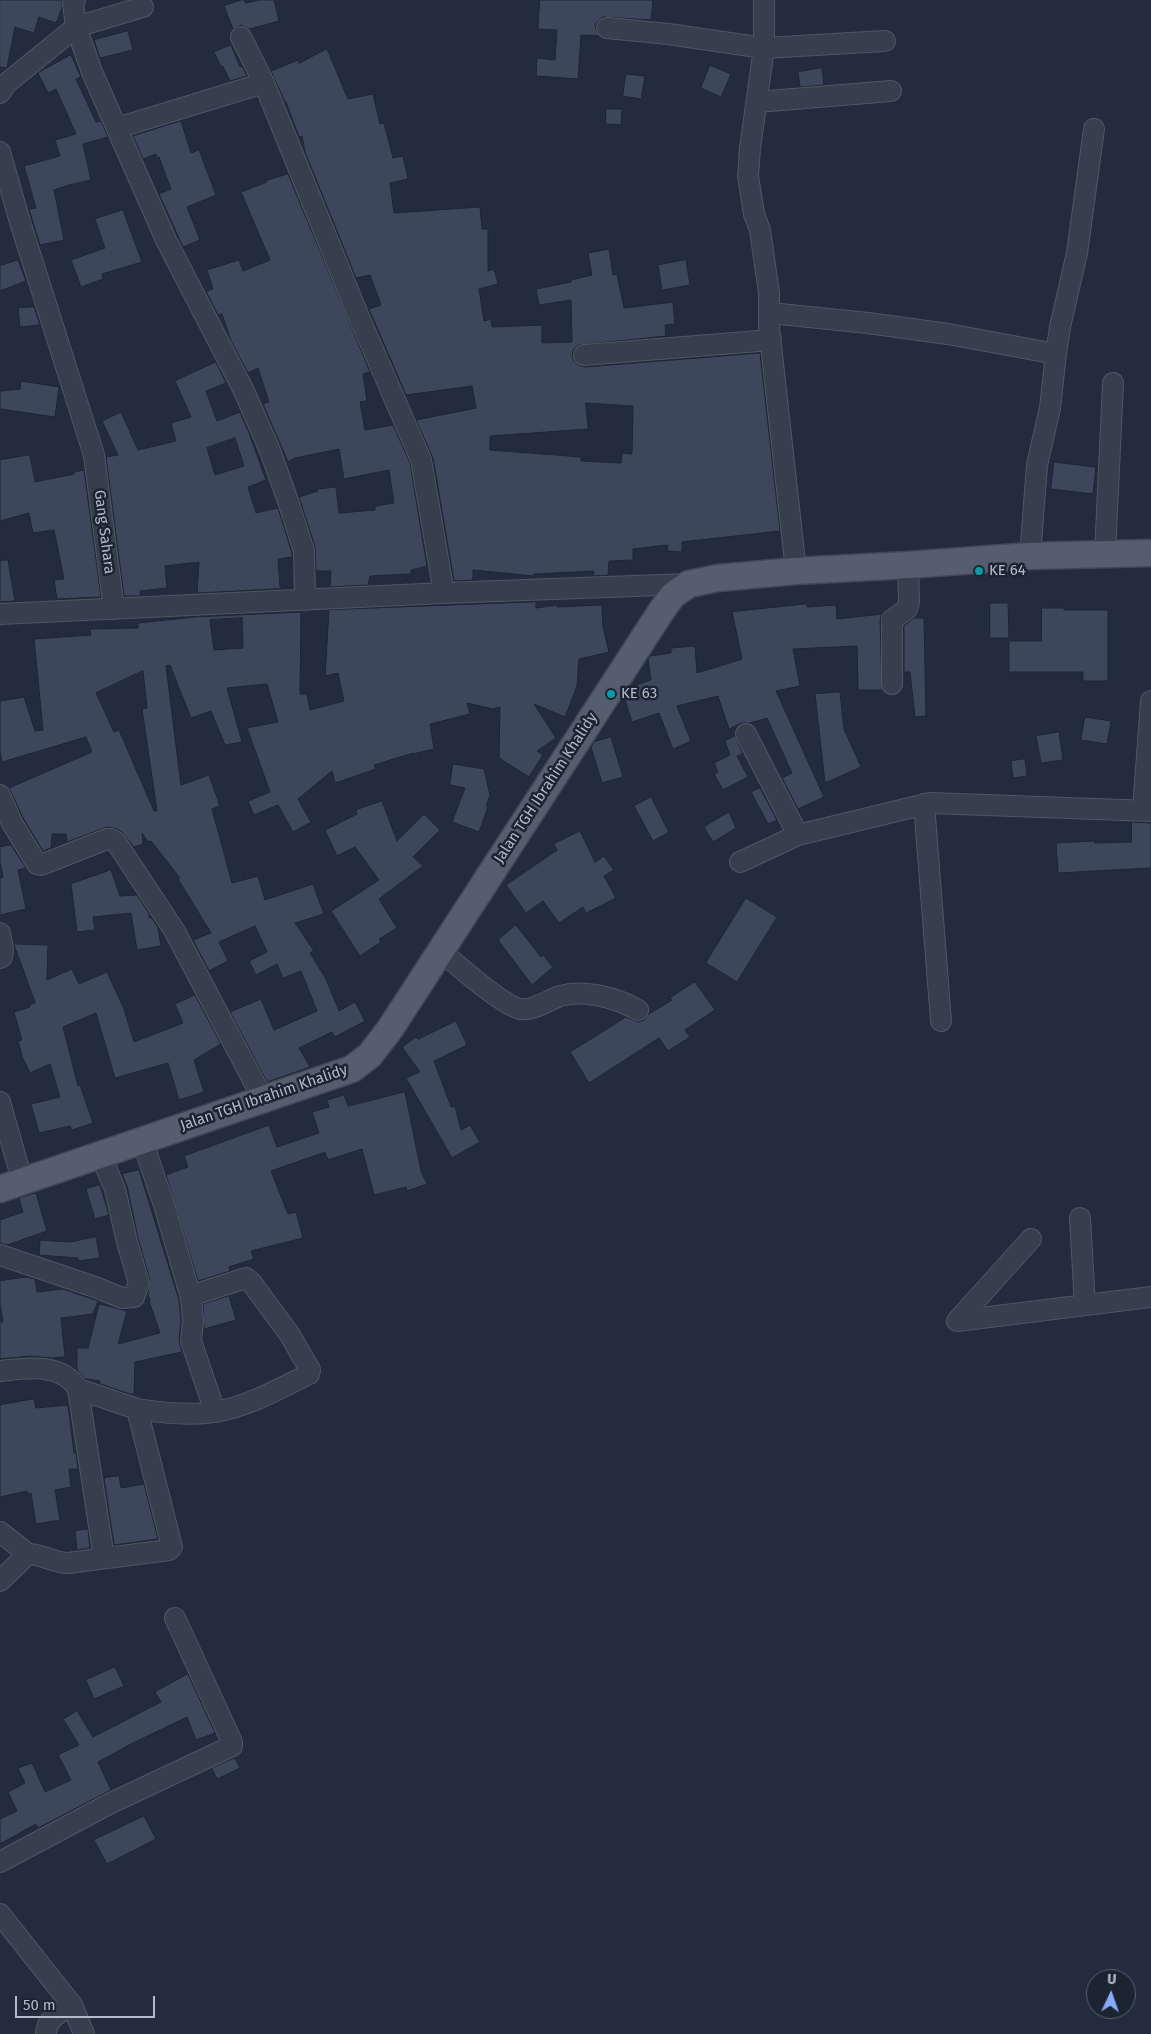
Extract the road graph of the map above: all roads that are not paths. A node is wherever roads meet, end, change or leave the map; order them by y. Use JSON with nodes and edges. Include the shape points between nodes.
{"nodes":[{"id":1,"x":75,"y":0,"type":"edge"},
{"id":2,"x":764,"y":0,"type":"edge"},
{"id":3,"x":143,"y":7,"type":"dead end"},
{"id":4,"x":76,"y":27,"type":"junction"},
{"id":5,"x":607,"y":28,"type":"dead end"},
{"id":6,"x":241,"y":37,"type":"dead end"},
{"id":7,"x":885,"y":41,"type":"dead end"},
{"id":8,"x":764,"y":48,"type":"junction"},
{"id":9,"x":264,"y":83,"type":"junction"},
{"id":10,"x":1,"y":91,"type":"edge"},
{"id":11,"x":891,"y":91,"type":"dead end"},
{"id":12,"x":757,"y":102,"type":"junction"},
{"id":13,"x":117,"y":128,"type":"junction"},
{"id":14,"x":1094,"y":129,"type":"dead end"},
{"id":15,"x":0,"y":152,"type":"edge"},
{"id":16,"x":770,"y":314,"type":"junction"},
{"id":17,"x":771,"y":340,"type":"junction"},
{"id":18,"x":1056,"y":354,"type":"junction"},
{"id":19,"x":584,"y":356,"type":"dead end"},
{"id":20,"x":1113,"y":383,"type":"dead end"},
{"id":21,"x":1151,"y":552,"type":"edge"},
{"id":22,"x":1105,"y":554,"type":"junction"},
{"id":23,"x":1030,"y":556,"type":"junction"},
{"id":24,"x":908,"y":565,"type":"junction"},
{"id":25,"x":796,"y":571,"type":"junction"},
{"id":26,"x":689,"y":584,"type":"junction"},
{"id":27,"x":444,"y":593,"type":"junction"},
{"id":28,"x":304,"y":600,"type":"junction"},
{"id":29,"x":114,"y":609,"type":"junction"},
{"id":30,"x":0,"y":614,"type":"edge"},
{"id":31,"x":892,"y":684,"type":"dead end"},
{"id":32,"x":1151,"y":701,"type":"edge"},
{"id":33,"x":746,"y":734,"type":"dead end"},
{"id":34,"x":0,"y":795,"type":"edge"},
{"id":35,"x":924,"y":804,"type":"junction"},
{"id":36,"x":1147,"y":810,"type":"edge"},
{"id":37,"x":798,"y":835,"type":"junction"},
{"id":38,"x":740,"y":862,"type":"dead end"},
{"id":39,"x":0,"y":932,"type":"edge"},
{"id":40,"x":440,"y":950,"type":"junction"},
{"id":41,"x":0,"y":958,"type":"edge"},
{"id":42,"x":638,"y":1010,"type":"dead end"},
{"id":43,"x":940,"y":1021,"type":"dead end"},
{"id":44,"x":263,"y":1099,"type":"junction"},
{"id":45,"x":0,"y":1102,"type":"edge"},
{"id":46,"x":142,"y":1140,"type":"junction"},
{"id":47,"x":100,"y":1154,"type":"junction"},
{"id":48,"x":11,"y":1185,"type":"edge"},
{"id":49,"x":1080,"y":1218,"type":"dead end"},
{"id":50,"x":1031,"y":1239,"type":"dead end"},
{"id":51,"x":0,"y":1255,"type":"edge"},
{"id":52,"x":193,"y":1295,"type":"dead end"},
{"id":53,"x":1151,"y":1297,"type":"edge"},
{"id":54,"x":1085,"y":1305,"type":"junction"},
{"id":55,"x":0,"y":1371,"type":"edge"},
{"id":56,"x":78,"y":1389,"type":"junction"},
{"id":57,"x":137,"y":1409,"type":"junction"},
{"id":58,"x":215,"y":1412,"type":"junction"},
{"id":59,"x":0,"y":1532,"type":"edge"},
{"id":60,"x":28,"y":1554,"type":"junction"},
{"id":61,"x":104,"y":1558,"type":"junction"},
{"id":62,"x":0,"y":1581,"type":"edge"},
{"id":63,"x":175,"y":1618,"type":"dead end"},
{"id":64,"x":0,"y":1862,"type":"edge"},
{"id":65,"x":0,"y":1914,"type":"edge"},
{"id":66,"x":72,"y":2005,"type":"junction"},
{"id":67,"x":46,"y":2034,"type":"edge"},
{"id":68,"x":84,"y":2034,"type":"edge"}],
"edges":[{"from":1,"to":4,"type":"street"},
{"from":2,"to":8,"type":"street"},
{"from":3,"to":4,"type":"street"},
{"from":4,"to":10,"type":"street"},
{"from":4,"to":13,"type":"street"},
{"from":5,"to":8,"type":"street"},
{"from":6,"to":9,"type":"street"},
{"from":7,"to":8,"type":"street"},
{"from":8,"to":12,"type":"street"},
{"from":9,"to":13,"type":"street"},
{"from":9,"to":27,"type":"street","via":[[421,460]]},
{"from":11,"to":12,"type":"street"},
{"from":12,"to":16,"type":"street","via":[[748,176],[765,261]]},
{"from":13,"to":28,"type":"street","via":[[166,240],[243,389],[269,448],[304,551]]},
{"from":14,"to":18,"type":"street","via":[[1077,253]]},
{"from":15,"to":29,"type":"street","name":"Gang Sahara","via":[[94,455]]},
{"from":16,"to":17,"type":"street"},
{"from":16,"to":18,"type":"street","via":[[948,334]]},
{"from":17,"to":19,"type":"street"},
{"from":17,"to":25,"type":"street"},
{"from":18,"to":23,"type":"street","via":[[1050,408],[1037,465]]},
{"from":20,"to":22,"type":"street"},
{"from":21,"to":22,"type":"main road","name":"Jalan TGH Ibrahim Khalidy"},
{"from":22,"to":23,"type":"main road","name":"Jalan TGH Ibrahim Khalidy"},
{"from":23,"to":24,"type":"main road","name":"Jalan TGH Ibrahim Khalidy"},
{"from":24,"to":25,"type":"main road","name":"Jalan TGH Ibrahim Khalidy"},
{"from":24,"to":31,"type":"street","via":[[907,609],[892,620]]},
{"from":25,"to":26,"type":"main road","name":"Jalan TGH Ibrahim Khalidy"},
{"from":26,"to":27,"type":"street"},
{"from":26,"to":40,"type":"main road","name":"Jalan TGH Ibrahim Khalidy","via":[[673,595],[662,610]]},
{"from":27,"to":28,"type":"street"},
{"from":28,"to":29,"type":"street"},
{"from":29,"to":30,"type":"street"},
{"from":32,"to":36,"type":"street"},
{"from":33,"to":37,"type":"street"},
{"from":34,"to":44,"type":"street","via":[[12,823],[34,860],[41,865],[107,839],[116,842],[174,930]]},
{"from":35,"to":36,"type":"street"},
{"from":35,"to":37,"type":"street"},
{"from":35,"to":43,"type":"street"},
{"from":37,"to":38,"type":"street"},
{"from":39,"to":41,"type":"street","via":[[3,949]]},
{"from":40,"to":42,"type":"street","via":[[510,1005],[521,1009],[572,994],[601,996]]},
{"from":40,"to":44,"type":"main road","name":"Jalan TGH Ibrahim Khalidy","via":[[370,1055],[352,1069]]},
{"from":44,"to":46,"type":"main road","name":"Jalan TGH Ibrahim Khalidy"},
{"from":45,"to":48,"type":"street"},
{"from":46,"to":47,"type":"main road","name":"Jalan TGH Ibrahim Khalidy"},
{"from":46,"to":58,"type":"street","via":[[191,1298],[191,1341]]},
{"from":47,"to":48,"type":"main road","name":"Jalan TGH Ibrahim Khalidy"},
{"from":47,"to":51,"type":"street","via":[[115,1189],[139,1283],[134,1297],[122,1298]]},
{"from":49,"to":54,"type":"street"},
{"from":50,"to":54,"type":"street","via":[[957,1320]]},
{"from":52,"to":58,"type":"street","via":[[246,1278],[290,1335],[310,1370],[309,1374],[249,1403]]},
{"from":53,"to":54,"type":"street"},
{"from":55,"to":56,"type":"street","via":[[34,1368],[55,1371],[66,1376]]},
{"from":56,"to":57,"type":"street"},
{"from":56,"to":61,"type":"street"},
{"from":57,"to":58,"type":"street","via":[[191,1414]]},
{"from":57,"to":61,"type":"street","via":[[172,1547]]},
{"from":59,"to":60,"type":"street"},
{"from":60,"to":61,"type":"street","via":[[68,1564]]},
{"from":60,"to":62,"type":"street"},
{"from":63,"to":64,"type":"street","via":[[211,1692],[232,1746],[109,1804]]},
{"from":65,"to":66,"type":"street"},
{"from":66,"to":67,"type":"street","via":[[51,2020]]},
{"from":66,"to":68,"type":"street"}]}
